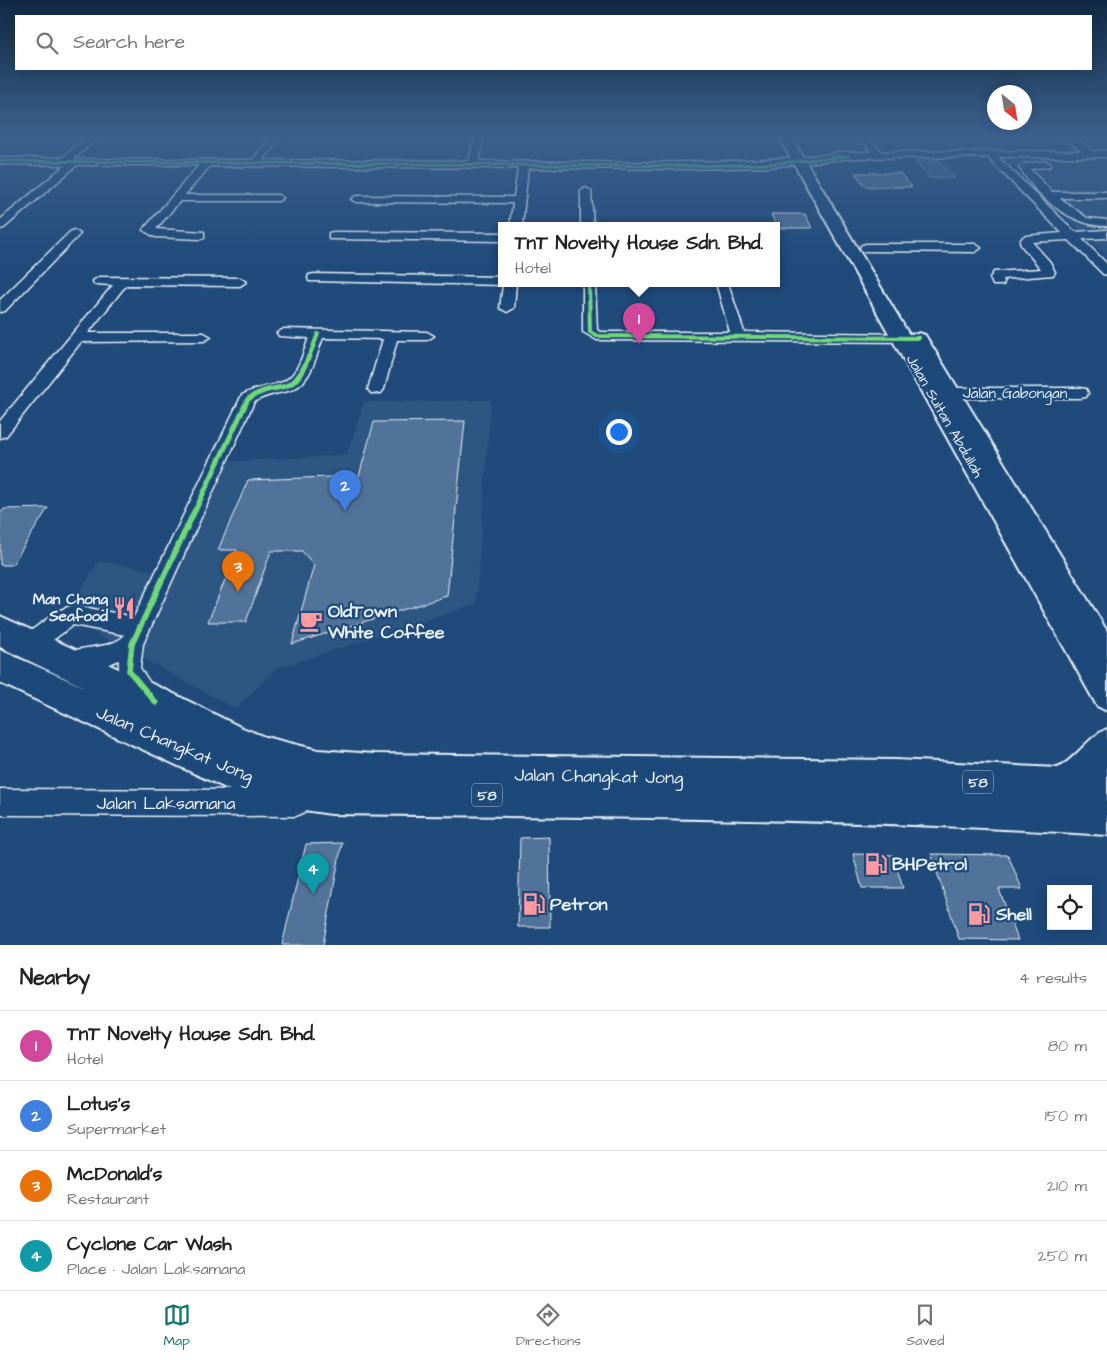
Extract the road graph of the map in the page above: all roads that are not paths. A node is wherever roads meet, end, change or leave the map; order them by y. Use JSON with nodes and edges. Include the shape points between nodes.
{"nodes":[{"id":1,"x":51,"y":179,"type":"edge"},
{"id":2,"x":193,"y":179,"type":"edge"},
{"id":3,"x":521,"y":179,"type":"edge"},
{"id":4,"x":817,"y":179,"type":"edge"},
{"id":5,"x":819,"y":179,"type":"edge"},
{"id":6,"x":1018,"y":179,"type":"edge"},
{"id":7,"x":1035,"y":179,"type":"edge"},
{"id":8,"x":586,"y":191,"type":"dead end"},
{"id":9,"x":1034,"y":195,"type":"junction"},
{"id":10,"x":1052,"y":195,"type":"junction"},
{"id":11,"x":1107,"y":195,"type":"edge"},
{"id":12,"x":177,"y":198,"type":"junction"},
{"id":13,"x":278,"y":198,"type":"dead end"},
{"id":14,"x":356,"y":199,"type":"dead end"},
{"id":15,"x":519,"y":200,"type":"junction"},
{"id":16,"x":516,"y":222,"type":"edge"},
{"id":17,"x":587,"y":222,"type":"edge"},
{"id":18,"x":1107,"y":223,"type":"edge"},
{"id":19,"x":0,"y":226,"type":"edge"},
{"id":20,"x":74,"y":234,"type":"dead end"},
{"id":21,"x":1107,"y":234,"type":"edge"},
{"id":22,"x":200,"y":235,"type":"dead end"},
{"id":23,"x":333,"y":236,"type":"dead end"},
{"id":24,"x":1076,"y":236,"type":"junction"},
{"id":25,"x":498,"y":237,"type":"edge"},
{"id":26,"x":1107,"y":238,"type":"edge"},
{"id":27,"x":866,"y":248,"type":"junction"},
{"id":28,"x":975,"y":248,"type":"dead end"},
{"id":29,"x":1107,"y":263,"type":"edge"},
{"id":30,"x":1107,"y":271,"type":"edge"},
{"id":31,"x":314,"y":278,"type":"dead end"},
{"id":32,"x":99,"y":281,"type":"dead end"},
{"id":33,"x":498,"y":281,"type":"edge"},
{"id":34,"x":122,"y":282,"type":"junction"},
{"id":35,"x":240,"y":282,"type":"dead end"},
{"id":36,"x":998,"y":282,"type":"dead end"},
{"id":37,"x":510,"y":287,"type":"edge"},
{"id":38,"x":589,"y":287,"type":"edge"},
{"id":39,"x":723,"y":287,"type":"edge"},
{"id":40,"x":0,"y":308,"type":"edge"},
{"id":41,"x":507,"y":308,"type":"dead end"},
{"id":42,"x":284,"y":333,"type":"dead end"},
{"id":43,"x":318,"y":334,"type":"junction"},
{"id":44,"x":391,"y":335,"type":"junction"},
{"id":45,"x":427,"y":336,"type":"dead end"},
{"id":46,"x":204,"y":337,"type":"dead end"},
{"id":47,"x":738,"y":337,"type":"junction"},
{"id":48,"x":77,"y":338,"type":"junction"},
{"id":49,"x":910,"y":338,"type":"junction"},
{"id":50,"x":376,"y":389,"type":"dead end"},
{"id":51,"x":951,"y":393,"type":"junction"},
{"id":52,"x":1080,"y":393,"type":"dead end"},
{"id":53,"x":0,"y":432,"type":"edge"},
{"id":54,"x":137,"y":636,"type":"junction"},
{"id":55,"x":15,"y":638,"type":"edge"},
{"id":56,"x":1107,"y":657,"type":"edge"},
{"id":57,"x":64,"y":660,"type":"junction"},
{"id":58,"x":0,"y":666,"type":"edge"},
{"id":59,"x":1107,"y":696,"type":"edge"},
{"id":60,"x":156,"y":703,"type":"junction"},
{"id":61,"x":1107,"y":748,"type":"edge"},
{"id":62,"x":1060,"y":787,"type":"junction"},
{"id":63,"x":331,"y":795,"type":"junction"},
{"id":64,"x":0,"y":802,"type":"edge"},
{"id":65,"x":1102,"y":811,"type":"edge"}],
"edges":[{"from":1,"to":19,"type":"street"},
{"from":2,"to":12,"type":"street"},
{"from":3,"to":15,"type":"street"},
{"from":4,"to":49,"type":"main road","name":"Jalan Sultan Abdullah"},
{"from":5,"to":27,"type":"main road","name":"Jalan Sultan Abdullah"},
{"from":6,"to":9,"type":"street"},
{"from":7,"to":10,"type":"street"},
{"from":8,"to":17,"type":"street"},
{"from":9,"to":10,"type":"street"},
{"from":9,"to":24,"type":"street"},
{"from":10,"to":11,"type":"street"},
{"from":10,"to":18,"type":"street","via":[[1078,218]]},
{"from":12,"to":13,"type":"street"},
{"from":12,"to":22,"type":"street","via":[[150,232]]},
{"from":14,"to":15,"type":"street"},
{"from":15,"to":16,"type":"street"},
{"from":20,"to":40,"type":"street"},
{"from":21,"to":24,"type":"street"},
{"from":23,"to":25,"type":"street"},
{"from":24,"to":26,"type":"street"},
{"from":24,"to":29,"type":"street"},
{"from":24,"to":30,"type":"street"},
{"from":24,"to":36,"type":"street","via":[[1028,238],[1027,245],[1049,272],[999,275],[996,278]]},
{"from":27,"to":28,"type":"street"},
{"from":27,"to":49,"type":"main road","name":"Jalan Sultan Abdullah"},
{"from":31,"to":33,"type":"street"},
{"from":32,"to":34,"type":"street"},
{"from":34,"to":35,"type":"street"},
{"from":34,"to":48,"type":"street"},
{"from":37,"to":41,"type":"street"},
{"from":38,"to":47,"type":"street","via":[[590,332],[597,336]]},
{"from":39,"to":47,"type":"street"},
{"from":42,"to":43,"type":"street"},
{"from":43,"to":44,"type":"street"},
{"from":43,"to":54,"type":"street","via":[[297,380],[262,390],[248,399]]},
{"from":44,"to":45,"type":"street"},
{"from":44,"to":50,"type":"street"},
{"from":46,"to":48,"type":"street"},
{"from":47,"to":49,"type":"street"},
{"from":48,"to":53,"type":"street"},
{"from":49,"to":51,"type":"main road","name":"Jalan Sultan Abdullah"},
{"from":49,"to":59,"type":"main road","name":"Jalan Sultan Abdullah"},
{"from":51,"to":52,"type":"street","name":"Jalan Gabongan"},
{"from":51,"to":56,"type":"main road","name":"Jalan Sultan Abdullah"},
{"from":54,"to":55,"type":"street","via":[[73,615]]},
{"from":54,"to":57,"type":"street","via":[[90,660]]},
{"from":54,"to":60,"type":"street","via":[[129,671]]},
{"from":55,"to":57,"type":"highway","name":"Jalan Changkat Jong","number":"58"},
{"from":57,"to":60,"type":"highway","name":"Jalan Changkat Jong","number":"58"},
{"from":58,"to":63,"type":"highway","name":"Jalan Changkat Jong","number":"58","via":[[230,770],[284,788]]},
{"from":60,"to":62,"type":"highway","name":"Jalan Changkat Jong","number":"58","via":[[231,742],[265,755],[342,772],[895,779]]},
{"from":61,"to":62,"type":"highway","via":[[1086,774]]},
{"from":62,"to":65,"type":"highway","name":"Jalan Changkat Jong","number":"58"},
{"from":63,"to":64,"type":"street","name":"Jalan Laksamana","via":[[296,803],[264,804]]},
{"from":63,"to":65,"type":"highway","name":"Jalan Changkat Jong","number":"58","via":[[738,800]]}]}
